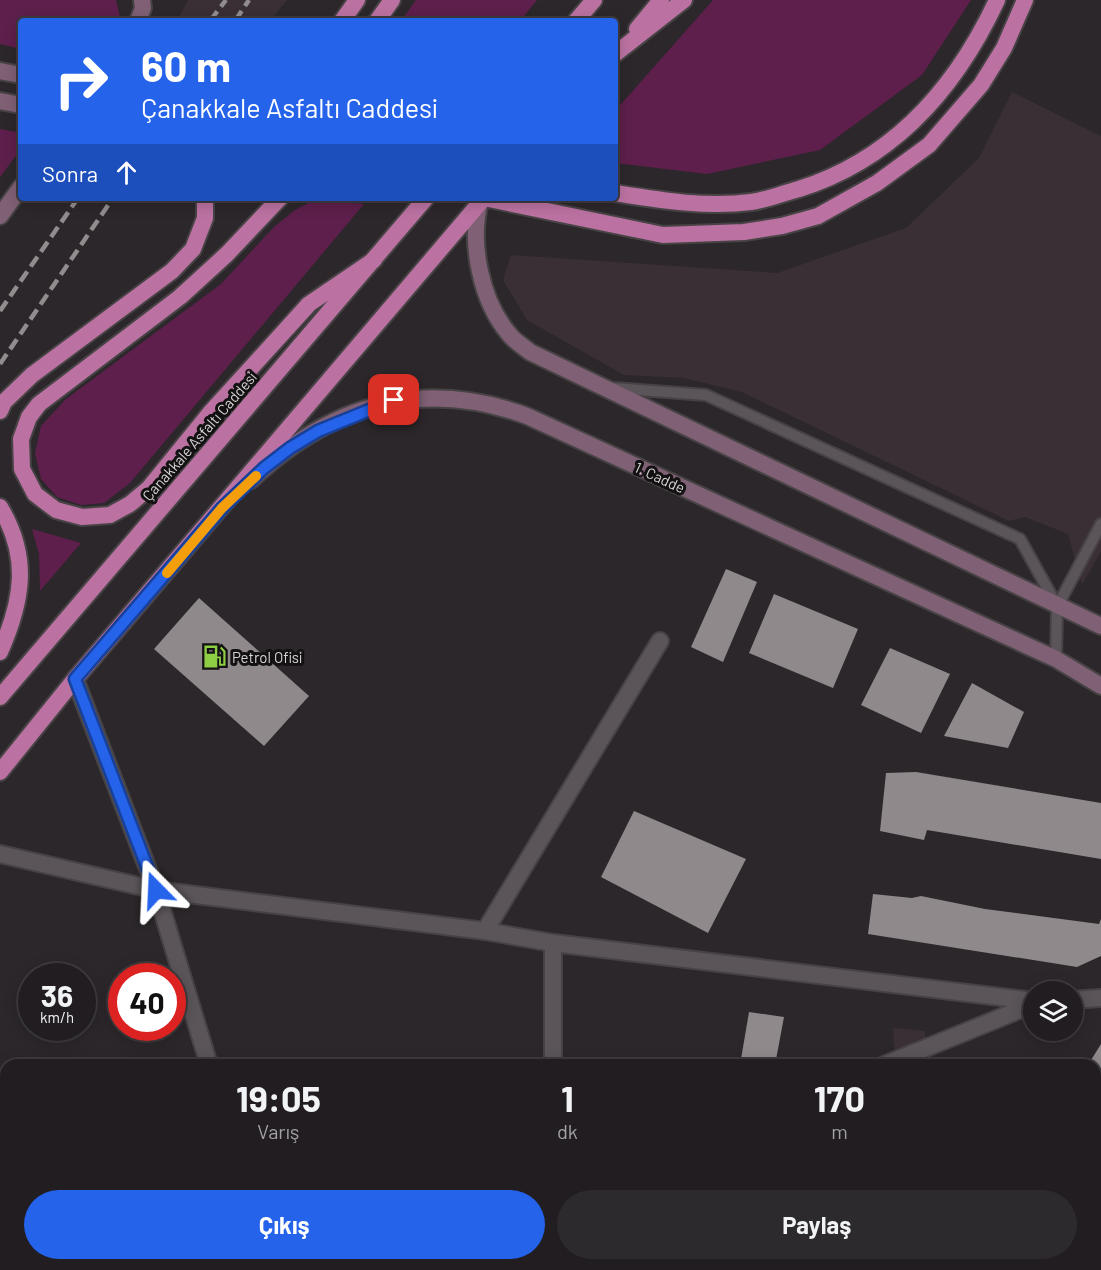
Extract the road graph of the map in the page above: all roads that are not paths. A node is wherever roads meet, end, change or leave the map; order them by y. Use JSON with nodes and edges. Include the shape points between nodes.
{"nodes":[{"id":1,"x":142,"y":0,"type":"edge"},
{"id":2,"x":357,"y":0,"type":"edge"},
{"id":3,"x":392,"y":0,"type":"edge"},
{"id":4,"x":586,"y":0,"type":"edge"},
{"id":5,"x":594,"y":0,"type":"edge"},
{"id":6,"x":661,"y":0,"type":"edge"},
{"id":7,"x":684,"y":0,"type":"edge"},
{"id":8,"x":997,"y":0,"type":"edge"},
{"id":9,"x":1025,"y":0,"type":"edge"},
{"id":10,"x":139,"y":18,"type":"edge"},
{"id":11,"x":344,"y":18,"type":"edge"},
{"id":12,"x":379,"y":18,"type":"edge"},
{"id":13,"x":576,"y":18,"type":"edge"},
{"id":14,"x":577,"y":18,"type":"edge"},
{"id":15,"x":618,"y":51,"type":"edge"},
{"id":16,"x":618,"y":53,"type":"edge"},
{"id":17,"x":0,"y":70,"type":"edge"},
{"id":18,"x":18,"y":74,"type":"edge"},
{"id":19,"x":0,"y":101,"type":"edge"},
{"id":20,"x":18,"y":104,"type":"edge"},
{"id":21,"x":18,"y":191,"type":"edge"},
{"id":22,"x":618,"y":193,"type":"edge"},
{"id":23,"x":205,"y":201,"type":"edge"},
{"id":24,"x":277,"y":201,"type":"edge"},
{"id":25,"x":423,"y":201,"type":"edge"},
{"id":26,"x":481,"y":201,"type":"edge"},
{"id":27,"x":482,"y":201,"type":"edge"},
{"id":28,"x":493,"y":201,"type":"edge"},
{"id":29,"x":0,"y":216,"type":"edge"},
{"id":30,"x":374,"y":260,"type":"junction"},
{"id":31,"x":599,"y":387,"type":"junction"},
{"id":32,"x":0,"y":411,"type":"edge"},
{"id":33,"x":0,"y":507,"type":"edge"},
{"id":34,"x":222,"y":508,"type":"junction"},
{"id":35,"x":1101,"y":524,"type":"edge"},
{"id":36,"x":1057,"y":607,"type":"junction"},
{"id":37,"x":1101,"y":626,"type":"edge"},
{"id":38,"x":660,"y":641,"type":"dead end"},
{"id":39,"x":0,"y":652,"type":"edge"},
{"id":40,"x":1056,"y":660,"type":"junction"},
{"id":41,"x":75,"y":679,"type":"junction"},
{"id":42,"x":1101,"y":686,"type":"edge"},
{"id":43,"x":0,"y":697,"type":"edge"},
{"id":44,"x":0,"y":772,"type":"edge"},
{"id":45,"x":0,"y":854,"type":"edge"},
{"id":46,"x":156,"y":890,"type":"junction"},
{"id":47,"x":485,"y":931,"type":"junction"},
{"id":48,"x":553,"y":943,"type":"junction"},
{"id":49,"x":1101,"y":998,"type":"edge"},
{"id":50,"x":1083,"y":999,"type":"edge"},
{"id":51,"x":1023,"y":1001,"type":"edge"},
{"id":52,"x":1023,"y":1007,"type":"edge"},
{"id":53,"x":207,"y":1059,"type":"edge"},
{"id":54,"x":553,"y":1059,"type":"edge"},
{"id":55,"x":898,"y":1059,"type":"edge"}],
"edges":[{"from":1,"to":10,"type":"main road","via":[[144,8]]},
{"from":2,"to":11,"type":"highway"},
{"from":3,"to":12,"type":"highway"},
{"from":4,"to":13,"type":"highway"},
{"from":5,"to":14,"type":"highway"},
{"from":6,"to":15,"type":"highway"},
{"from":7,"to":16,"type":"highway"},
{"from":8,"to":22,"type":"highway","via":[[966,60],[925,112],[895,139],[849,168],[820,182],[752,202],[686,202]]},
{"from":9,"to":28,"type":"highway","via":[[1004,48],[981,85],[929,145],[877,183],[818,216],[744,232],[663,235]]},
{"from":17,"to":18,"type":"main road"},
{"from":19,"to":20,"type":"main road"},
{"from":21,"to":29,"type":"main road"},
{"from":23,"to":32,"type":"highway","via":[[205,218],[193,249],[172,271],[32,375]]},
{"from":24,"to":30,"type":"highway","via":[[180,297],[39,404],[21,439],[22,469],[35,494],[56,510],[82,517],[110,515],[130,504],[149,488],[210,413],[309,304]]},
{"from":25,"to":30,"type":"highway","name":"Çanakkale Asfaltı Caddesi"},
{"from":26,"to":34,"type":"highway"},
{"from":27,"to":31,"type":"main road","via":[[476,219],[476,246],[489,300],[501,324],[530,352]]},
{"from":30,"to":43,"type":"highway","name":"Çanakkale Asfaltı Caddesi"},
{"from":31,"to":36,"type":"main road"},
{"from":31,"to":36,"type":"lane","via":[[706,395],[1020,540]]},
{"from":33,"to":39,"type":"highway","via":[[13,528],[20,553],[21,580],[16,610]]},
{"from":34,"to":40,"type":"main road","name":"1. Cadde","via":[[290,448],[338,421],[394,400],[466,398],[527,416]]},
{"from":34,"to":41,"type":"highway"},
{"from":35,"to":36,"type":"lane"},
{"from":36,"to":37,"type":"main road"},
{"from":36,"to":40,"type":"lane"},
{"from":38,"to":47,"type":"street"},
{"from":40,"to":42,"type":"main road","name":"1. Cadde"},
{"from":41,"to":44,"type":"highway"},
{"from":41,"to":46,"type":"street"},
{"from":45,"to":46,"type":"street"},
{"from":46,"to":47,"type":"street"},
{"from":46,"to":53,"type":"street"},
{"from":47,"to":48,"type":"street"},
{"from":48,"to":51,"type":"street"},
{"from":48,"to":54,"type":"street"},
{"from":49,"to":50,"type":"street"},
{"from":52,"to":55,"type":"street"}]}
